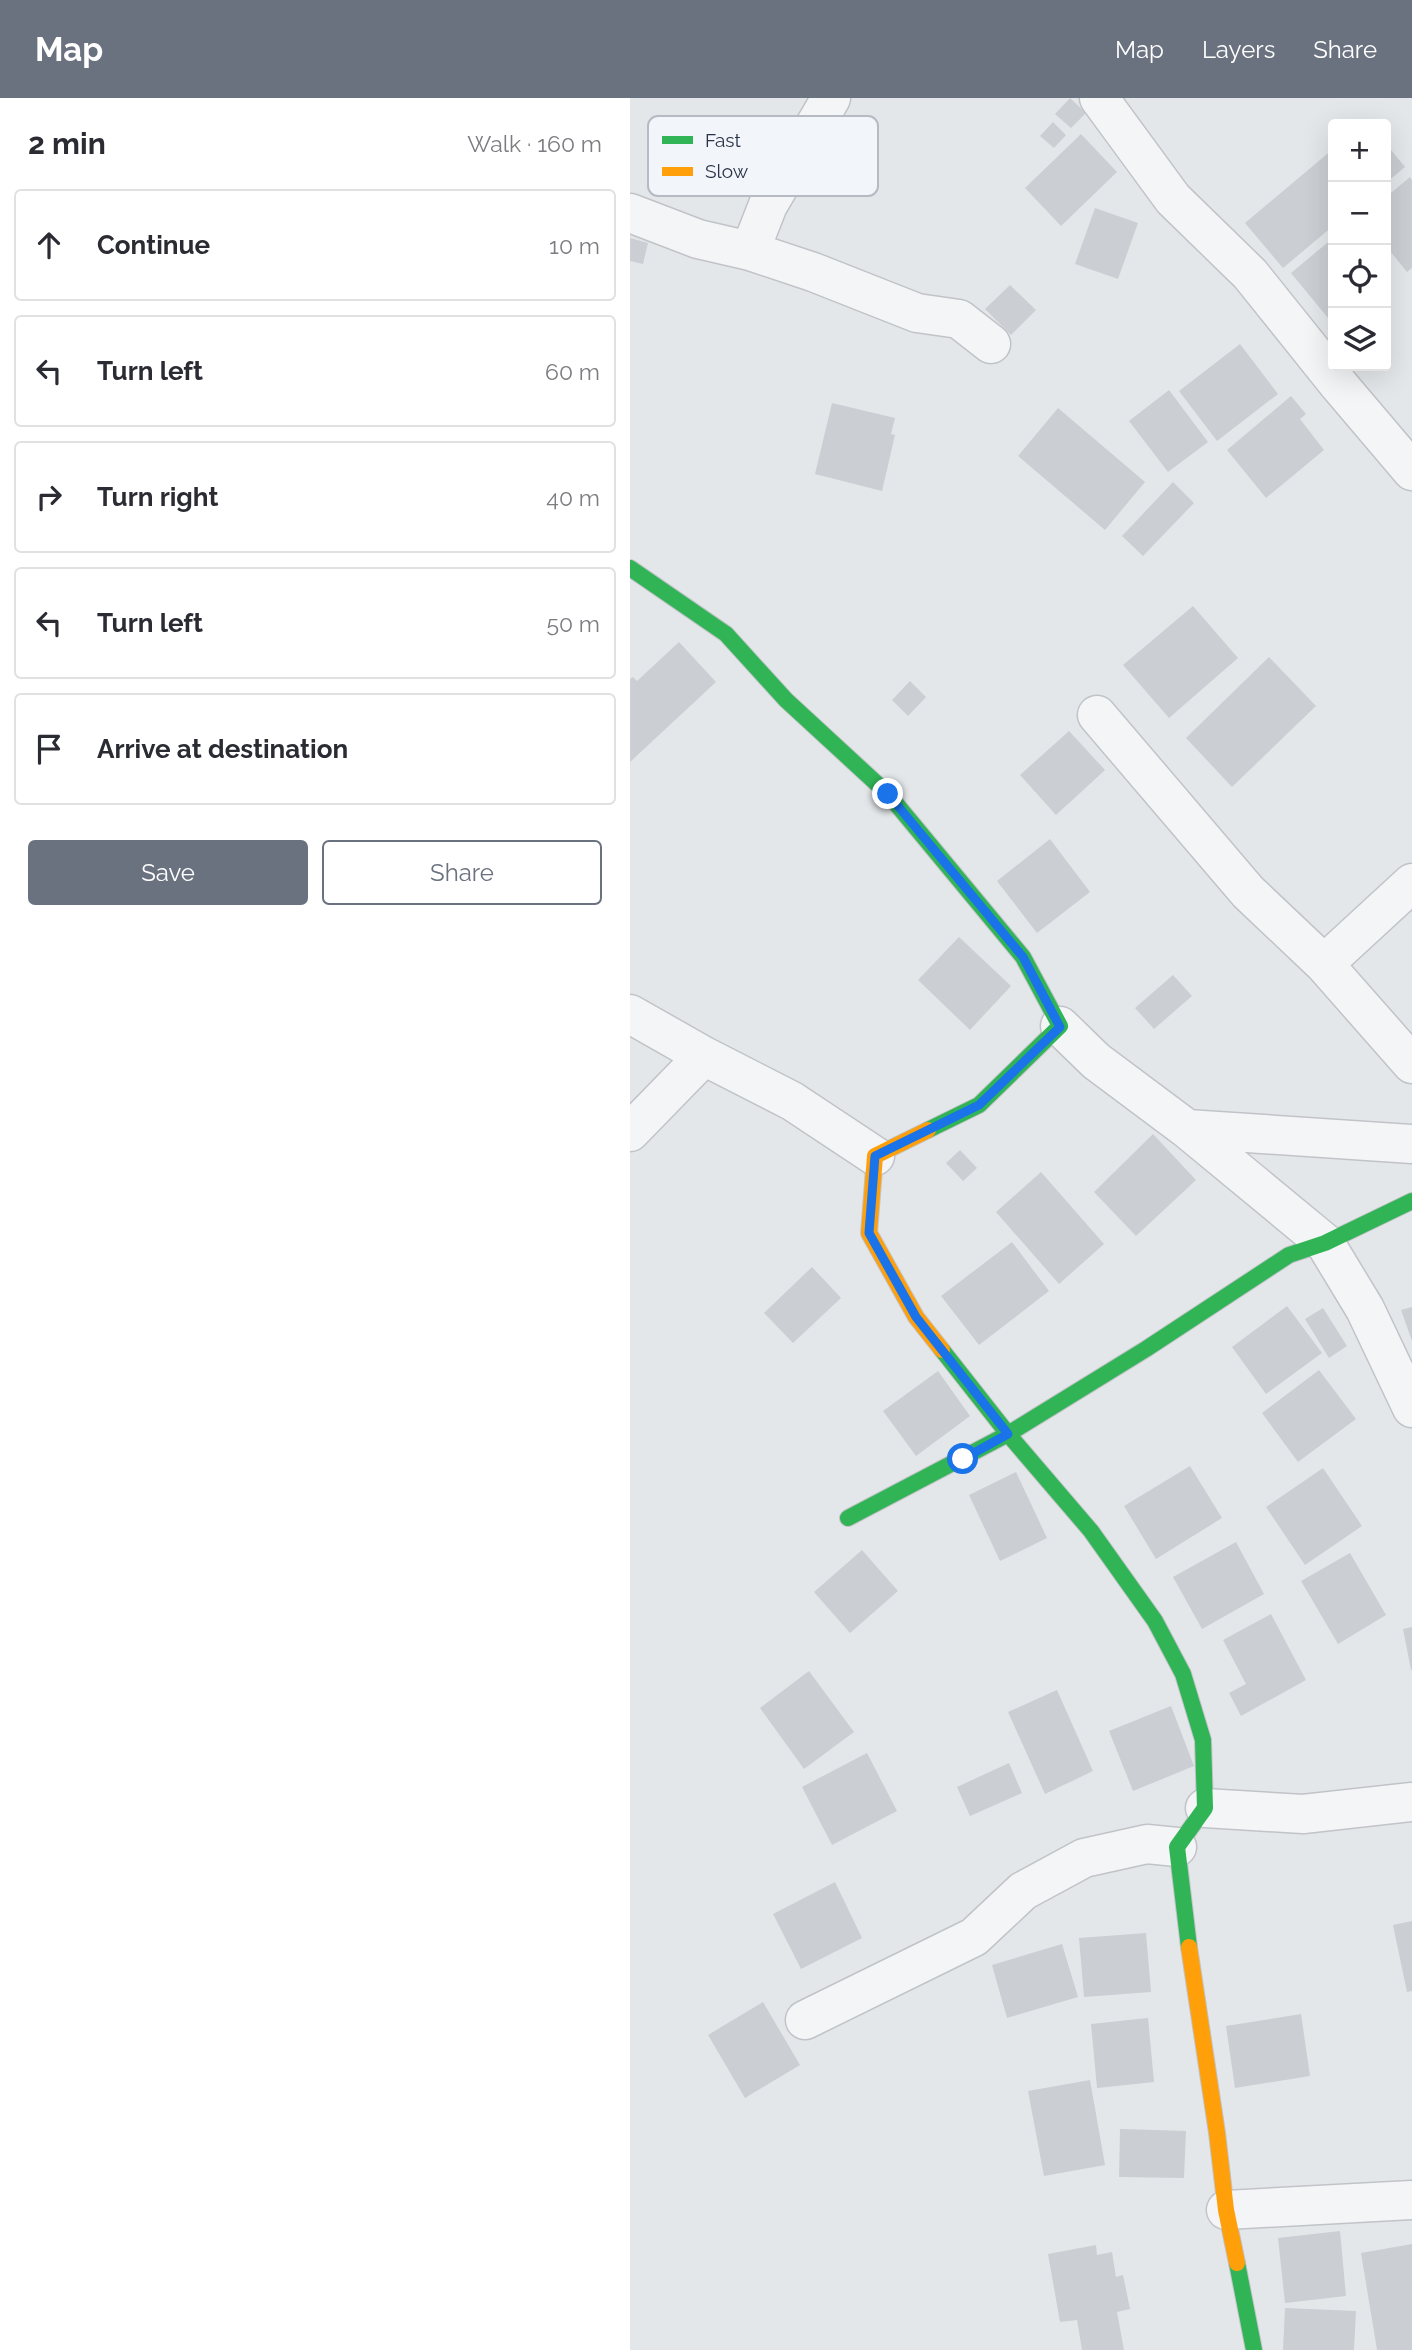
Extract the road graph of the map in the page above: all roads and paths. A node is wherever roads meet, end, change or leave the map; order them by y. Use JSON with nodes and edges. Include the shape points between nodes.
{"nodes":[{"id":1,"x":831,"y":98,"type":"edge"},
{"id":2,"x":1099,"y":98,"type":"edge"},
{"id":3,"x":820,"y":116,"type":"edge"},
{"id":4,"x":773,"y":196,"type":"edge"},
{"id":5,"x":630,"y":213,"type":"edge"},
{"id":6,"x":750,"y":251,"type":"junction"},
{"id":7,"x":991,"y":344,"type":"dead end"},
{"id":8,"x":1412,"y":471,"type":"edge"},
{"id":9,"x":630,"y":568,"type":"edge"},
{"id":10,"x":1097,"y":715,"type":"dead end"},
{"id":11,"x":1412,"y":883,"type":"edge"},
{"id":12,"x":1324,"y":964,"type":"junction"},
{"id":13,"x":630,"y":1014,"type":"edge"},
{"id":14,"x":1060,"y":1027,"type":"junction"},
{"id":15,"x":704,"y":1056,"type":"junction"},
{"id":16,"x":1412,"y":1063,"type":"edge"},
{"id":17,"x":1187,"y":1129,"type":"junction"},
{"id":18,"x":630,"y":1132,"type":"edge"},
{"id":19,"x":1412,"y":1144,"type":"edge"},
{"id":20,"x":875,"y":1156,"type":"junction"},
{"id":21,"x":1412,"y":1200,"type":"edge"},
{"id":22,"x":1325,"y":1242,"type":"junction"},
{"id":23,"x":1412,"y":1408,"type":"edge"},
{"id":24,"x":1008,"y":1434,"type":"junction"},
{"id":25,"x":848,"y":1518,"type":"dead end"},
{"id":26,"x":1412,"y":1802,"type":"edge"},
{"id":27,"x":1205,"y":1808,"type":"junction"},
{"id":28,"x":1177,"y":1847,"type":"junction"},
{"id":29,"x":804,"y":2020,"type":"dead end"},
{"id":30,"x":1412,"y":2200,"type":"edge"},
{"id":31,"x":1226,"y":2210,"type":"junction"},
{"id":32,"x":1254,"y":2350,"type":"edge"}],
"edges":[{"from":1,"to":3,"type":"street"},
{"from":2,"to":8,"type":"street","via":[[1173,199],[1250,274]]},
{"from":4,"to":6,"type":"street"},
{"from":5,"to":6,"type":"street","via":[[698,239]]},
{"from":6,"to":7,"type":"street","via":[[917,313],[959,319]]},
{"from":9,"to":14,"type":"street","via":[[726,634],[786,700],[888,794],[1023,957]]},
{"from":10,"to":12,"type":"street","via":[[1248,892]]},
{"from":11,"to":12,"type":"street"},
{"from":12,"to":16,"type":"street"},
{"from":13,"to":15,"type":"street"},
{"from":14,"to":17,"type":"street","via":[[1096,1061]]},
{"from":14,"to":20,"type":"street","via":[[979,1105]]},
{"from":15,"to":18,"type":"street"},
{"from":15,"to":20,"type":"street","via":[[792,1101]]},
{"from":17,"to":19,"type":"street"},
{"from":17,"to":22,"type":"street"},
{"from":20,"to":24,"type":"street","via":[[869,1233],[916,1317]]},
{"from":21,"to":22,"type":"street"},
{"from":22,"to":23,"type":"street","via":[[1365,1309]]},
{"from":22,"to":24,"type":"street","via":[[1289,1255]]},
{"from":24,"to":25,"type":"street"},
{"from":24,"to":27,"type":"street","via":[[1091,1531],[1155,1621],[1183,1674],[1203,1740]]},
{"from":26,"to":27,"type":"street","via":[[1303,1814]]},
{"from":27,"to":28,"type":"street"},
{"from":28,"to":29,"type":"street","via":[[1147,1844],[1084,1858],[1023,1891],[974,1937]]},
{"from":28,"to":31,"type":"street"},
{"from":30,"to":31,"type":"street"},
{"from":31,"to":32,"type":"street"}]}
